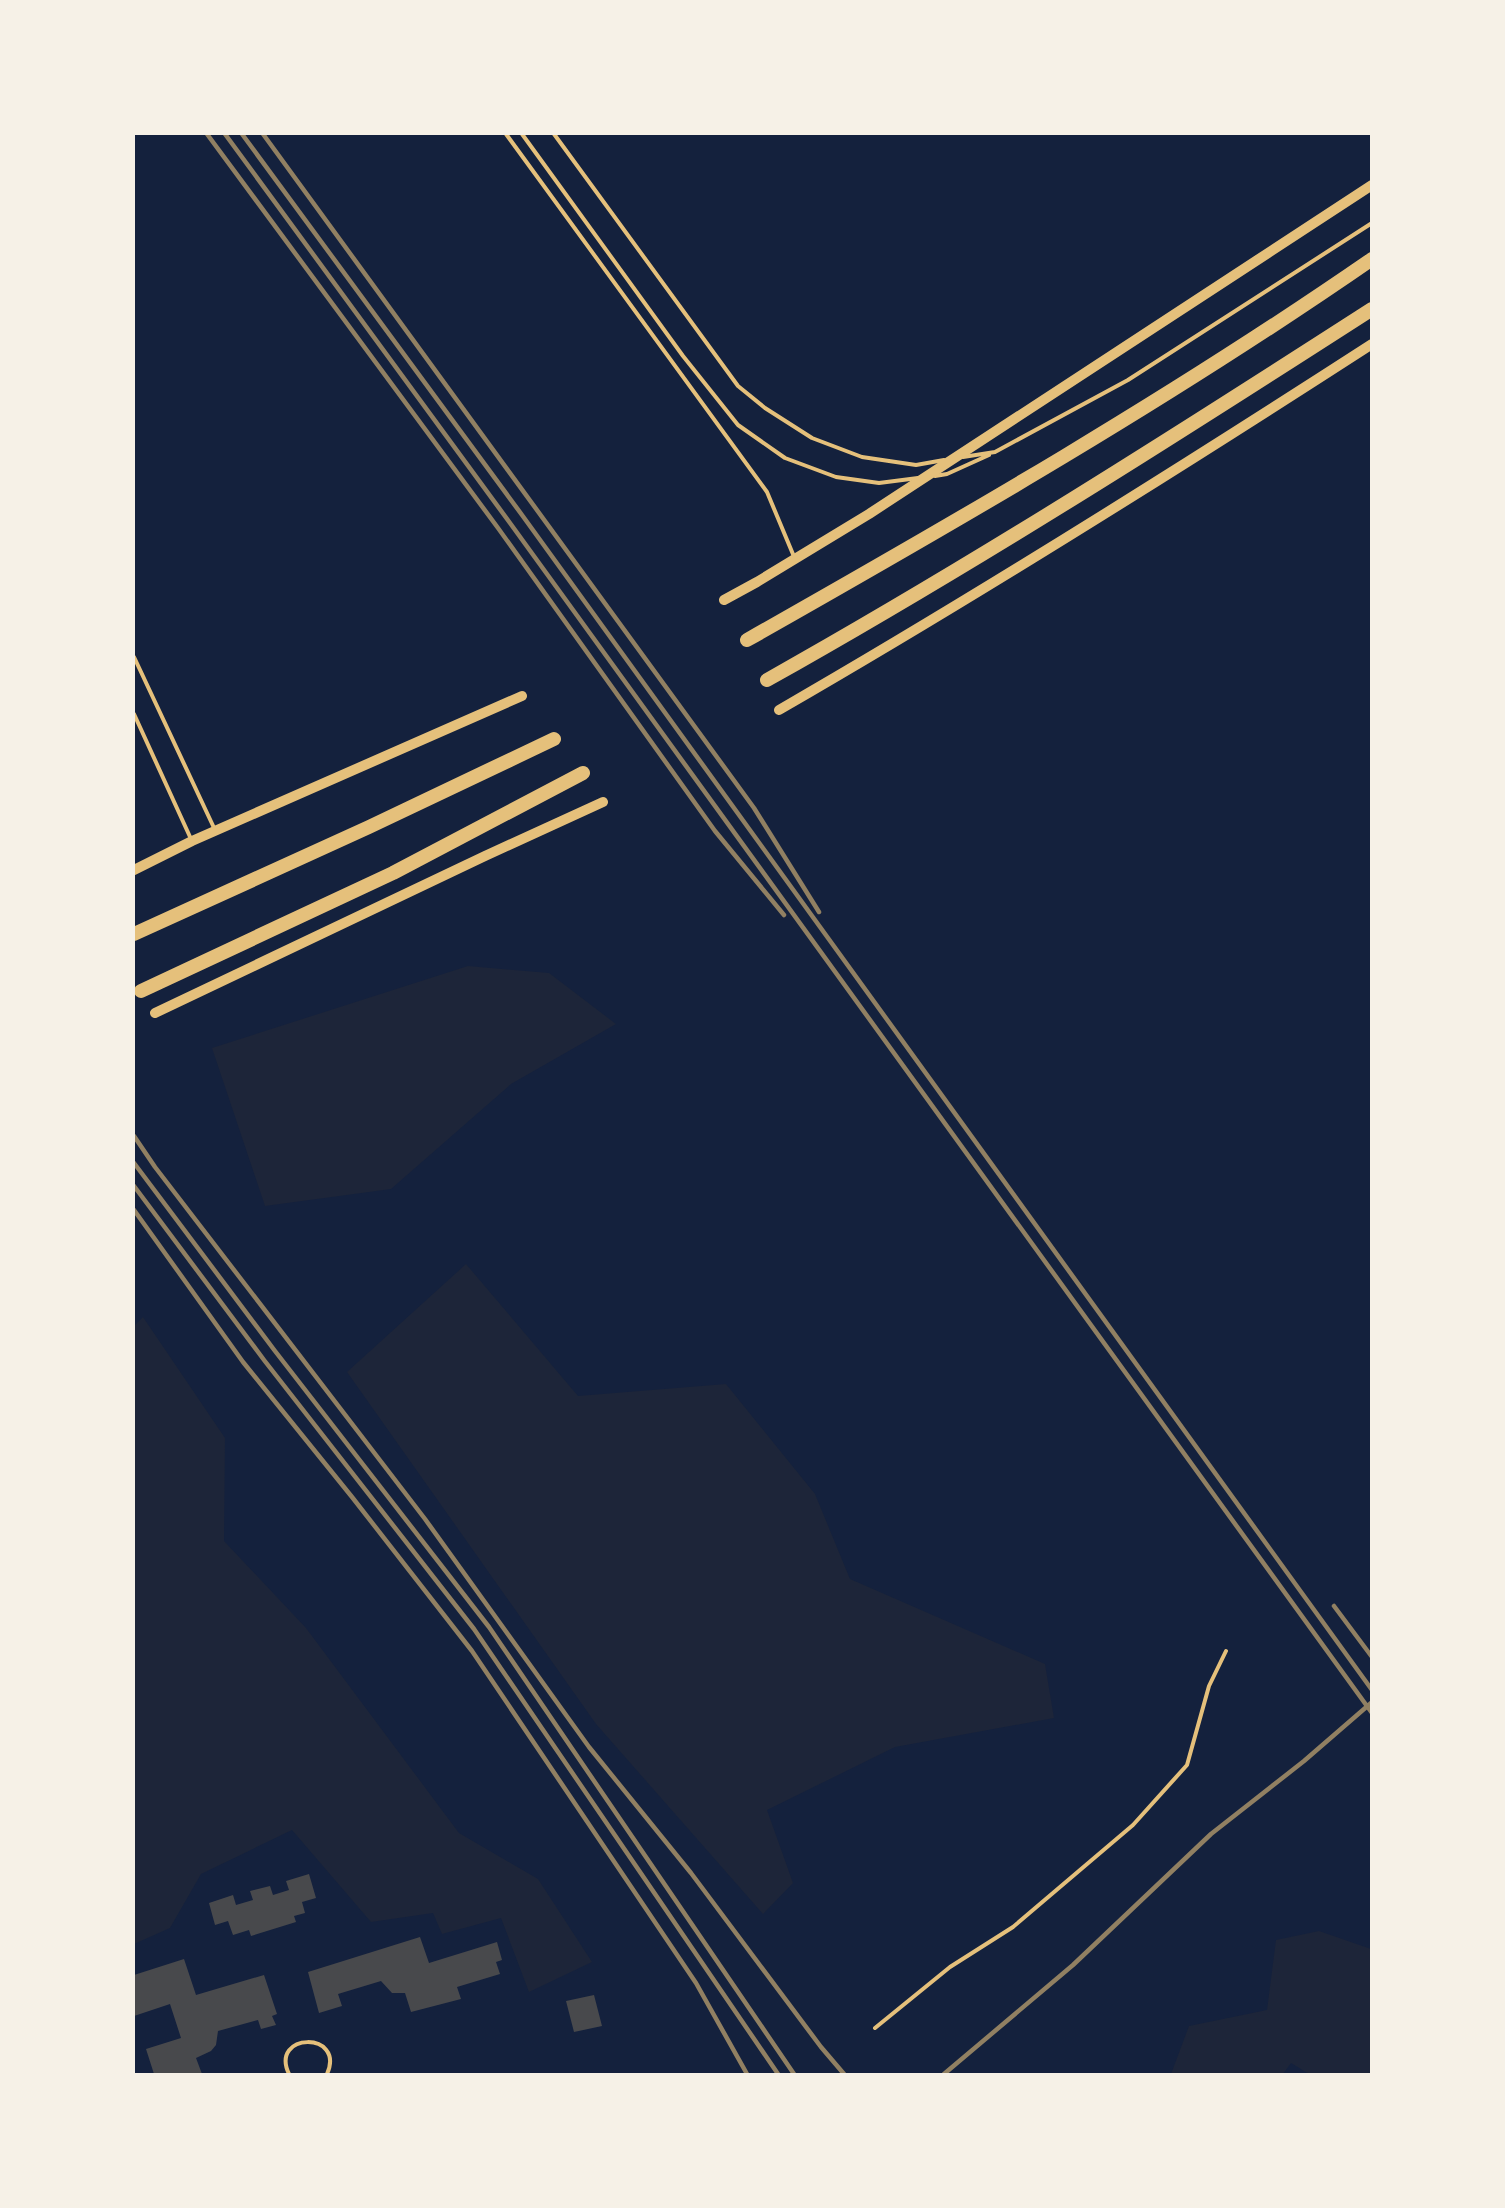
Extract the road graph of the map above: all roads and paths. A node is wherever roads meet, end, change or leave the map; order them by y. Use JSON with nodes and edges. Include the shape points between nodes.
{"nodes":[{"id":1,"x":506,"y":134,"type":"edge"},
{"id":2,"x":522,"y":134,"type":"edge"},
{"id":3,"x":554,"y":134,"type":"edge"},
{"id":4,"x":1371,"y":185,"type":"edge"},
{"id":5,"x":1371,"y":222,"type":"edge"},
{"id":6,"x":1371,"y":259,"type":"edge"},
{"id":7,"x":1371,"y":309,"type":"edge"},
{"id":8,"x":1371,"y":344,"type":"edge"},
{"id":9,"x":995,"y":452,"type":"junction"},
{"id":10,"x":795,"y":559,"type":"junction"},
{"id":11,"x":724,"y":600,"type":"dead end"},
{"id":12,"x":747,"y":640,"type":"dead end"},
{"id":13,"x":134,"y":657,"type":"edge"},
{"id":14,"x":767,"y":680,"type":"dead end"},
{"id":15,"x":522,"y":696,"type":"dead end"},
{"id":16,"x":779,"y":710,"type":"dead end"},
{"id":17,"x":134,"y":714,"type":"edge"},
{"id":18,"x":554,"y":739,"type":"dead end"},
{"id":19,"x":583,"y":773,"type":"dead end"},
{"id":20,"x":603,"y":802,"type":"dead end"},
{"id":21,"x":215,"y":830,"type":"junction"},
{"id":22,"x":192,"y":841,"type":"junction"},
{"id":23,"x":134,"y":870,"type":"edge"},
{"id":24,"x":134,"y":934,"type":"edge"},
{"id":25,"x":141,"y":991,"type":"dead end"},
{"id":26,"x":155,"y":1013,"type":"dead end"},
{"id":27,"x":1226,"y":1651,"type":"dead end"},
{"id":28,"x":875,"y":2028,"type":"dead end"},
{"id":29,"x":289,"y":2074,"type":"edge"},
{"id":30,"x":327,"y":2074,"type":"edge"}],
"edges":[{"from":1,"to":10,"type":"lane","via":[[767,492]]},
{"from":2,"to":9,"type":"lane","via":[[710,392],[738,425],[785,458],[836,477],[879,483],[947,474]]},
{"from":3,"to":9,"type":"lane","via":[[738,386],[765,408],[812,438],[862,457],[916,465]]},
{"from":4,"to":10,"type":"main road"},
{"from":5,"to":9,"type":"lane","via":[[1128,380]]},
{"from":6,"to":12,"type":"highway","via":[[1154,400],[966,515]]},
{"from":7,"to":14,"type":"highway","via":[[1153,450],[881,616]]},
{"from":8,"to":16,"type":"main road","via":[[1049,548]]},
{"from":10,"to":11,"type":"main road"},
{"from":13,"to":21,"type":"lane"},
{"from":15,"to":21,"type":"main road"},
{"from":17,"to":22,"type":"lane"},
{"from":18,"to":24,"type":"highway"},
{"from":19,"to":25,"type":"highway","via":[[393,873]]},
{"from":20,"to":26,"type":"main road"},
{"from":21,"to":22,"type":"main road"},
{"from":22,"to":23,"type":"main road"},
{"from":27,"to":28,"type":"lane","via":[[1209,1686],[1187,1765],[1133,1825],[1012,1927],[950,1967]]},
{"from":29,"to":30,"type":"lane","via":[[285,2065],[289,2051],[308,2041],[326,2051],[330,2066]]}]}
